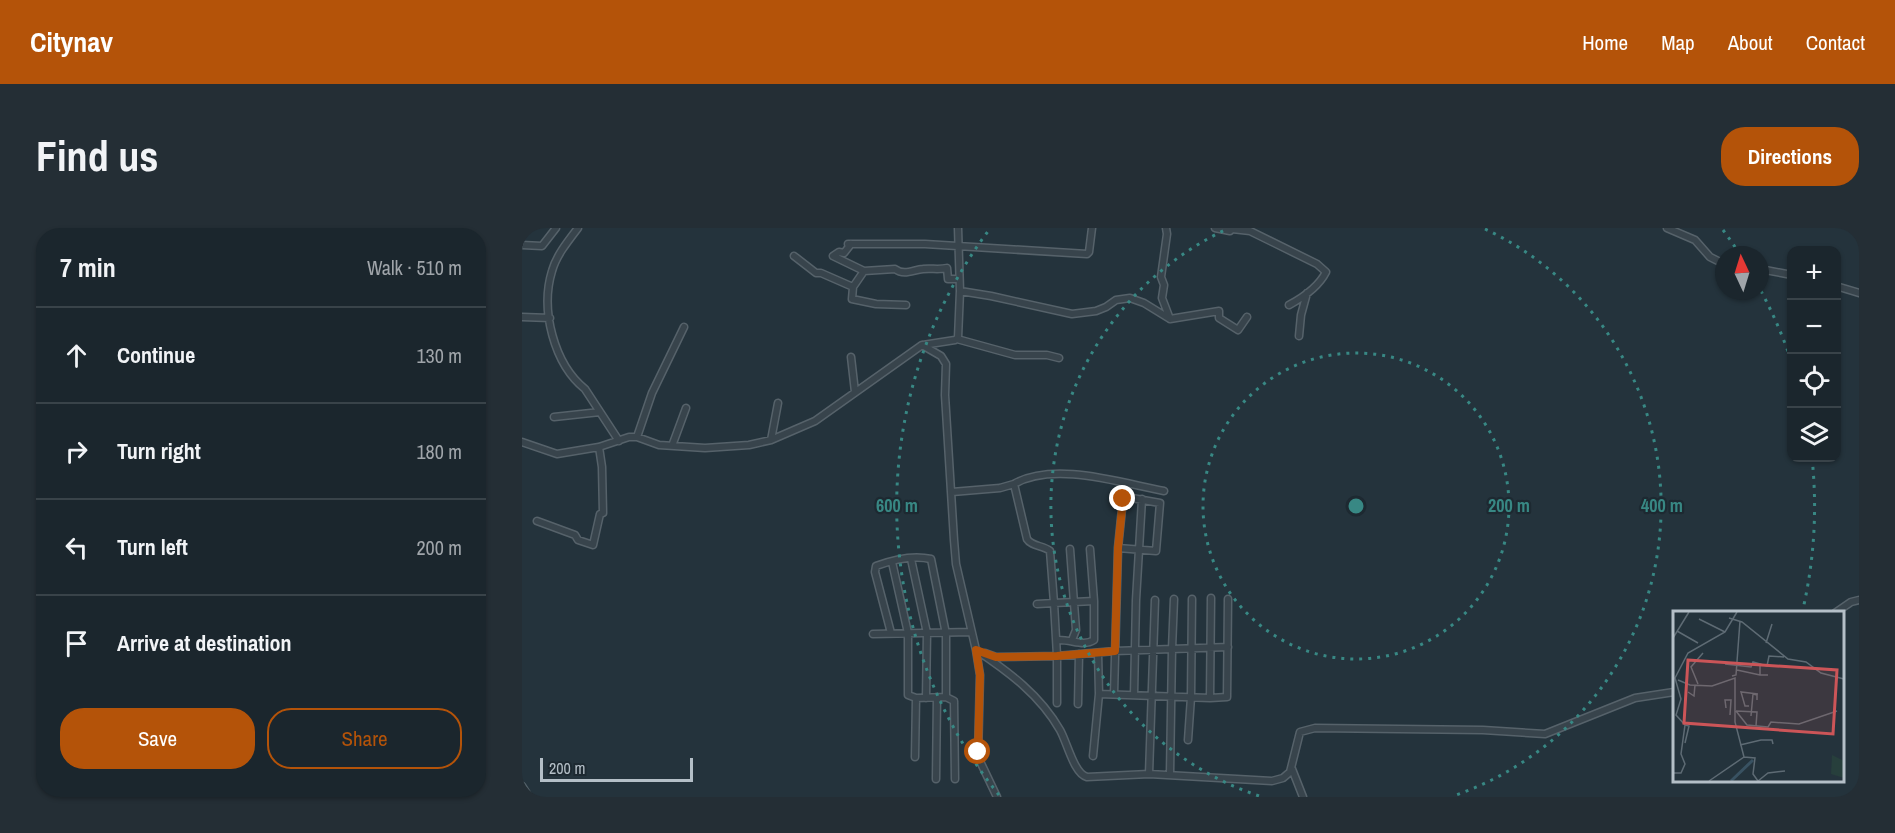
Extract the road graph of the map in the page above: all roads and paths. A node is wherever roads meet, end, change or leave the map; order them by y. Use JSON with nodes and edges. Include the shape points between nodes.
{"nodes":[{"id":1,"x":556,"y":228,"type":"edge"},
{"id":2,"x":578,"y":228,"type":"edge"},
{"id":3,"x":958,"y":228,"type":"edge"},
{"id":4,"x":1092,"y":228,"type":"edge"},
{"id":5,"x":1166,"y":228,"type":"edge"},
{"id":6,"x":1215,"y":228,"type":"edge"},
{"id":7,"x":1232,"y":228,"type":"edge"},
{"id":8,"x":1667,"y":228,"type":"edge"},
{"id":9,"x":522,"y":245,"type":"edge"},
{"id":10,"x":959,"y":246,"type":"junction"},
{"id":11,"x":795,"y":256,"type":"dead end"},
{"id":12,"x":1715,"y":260,"type":"edge"},
{"id":13,"x":864,"y":271,"type":"junction"},
{"id":14,"x":1769,"y":271,"type":"edge"},
{"id":15,"x":1787,"y":274,"type":"edge"},
{"id":16,"x":959,"y":279,"type":"junction"},
{"id":17,"x":853,"y":287,"type":"junction"},
{"id":18,"x":1841,"y":288,"type":"edge"},
{"id":19,"x":960,"y":291,"type":"junction"},
{"id":20,"x":1307,"y":293,"type":"junction"},
{"id":21,"x":1859,"y":293,"type":"edge"},
{"id":22,"x":906,"y":305,"type":"dead end"},
{"id":23,"x":1288,"y":305,"type":"dead end"},
{"id":24,"x":522,"y":317,"type":"edge"},
{"id":25,"x":1247,"y":317,"type":"dead end"},
{"id":26,"x":550,"y":318,"type":"junction"},
{"id":27,"x":1170,"y":319,"type":"junction"},
{"id":28,"x":684,"y":327,"type":"dead end"},
{"id":29,"x":1299,"y":336,"type":"dead end"},
{"id":30,"x":957,"y":339,"type":"junction"},
{"id":31,"x":922,"y":345,"type":"junction"},
{"id":32,"x":851,"y":357,"type":"dead end"},
{"id":33,"x":1059,"y":358,"type":"dead end"},
{"id":34,"x":855,"y":392,"type":"junction"},
{"id":35,"x":778,"y":403,"type":"dead end"},
{"id":36,"x":686,"y":408,"type":"dead end"},
{"id":37,"x":600,"y":412,"type":"junction"},
{"id":38,"x":555,"y":417,"type":"dead end"},
{"id":39,"x":638,"y":437,"type":"junction"},
{"id":40,"x":771,"y":440,"type":"junction"},
{"id":41,"x":619,"y":441,"type":"junction"},
{"id":42,"x":522,"y":442,"type":"edge"},
{"id":43,"x":672,"y":446,"type":"junction"},
{"id":44,"x":599,"y":447,"type":"junction"},
{"id":45,"x":1014,"y":484,"type":"junction"},
{"id":46,"x":1164,"y":491,"type":"dead end"},
{"id":47,"x":952,"y":492,"type":"junction"},
{"id":48,"x":1142,"y":499,"type":"junction"},
{"id":49,"x":537,"y":520,"type":"dead end"},
{"id":50,"x":1118,"y":548,"type":"junction"},
{"id":51,"x":1070,"y":549,"type":"dead end"},
{"id":52,"x":1089,"y":549,"type":"dead end"},
{"id":53,"x":1138,"y":550,"type":"junction"},
{"id":54,"x":911,"y":559,"type":"junction"},
{"id":55,"x":892,"y":562,"type":"junction"},
{"id":56,"x":1192,"y":598,"type":"dead end"},
{"id":57,"x":1210,"y":598,"type":"dead end"},
{"id":58,"x":1174,"y":599,"type":"dead end"},
{"id":59,"x":1228,"y":599,"type":"dead end"},
{"id":60,"x":1155,"y":600,"type":"dead end"},
{"id":61,"x":1859,"y":600,"type":"edge"},
{"id":62,"x":1094,"y":601,"type":"junction"},
{"id":63,"x":1075,"y":602,"type":"junction"},
{"id":64,"x":1054,"y":603,"type":"junction"},
{"id":65,"x":1037,"y":604,"type":"dead end"},
{"id":66,"x":1837,"y":611,"type":"edge"},
{"id":67,"x":972,"y":632,"type":"junction"},
{"id":68,"x":891,"y":633,"type":"junction"},
{"id":69,"x":908,"y":633,"type":"junction"},
{"id":70,"x":927,"y":633,"type":"junction"},
{"id":71,"x":873,"y":634,"type":"dead end"},
{"id":72,"x":946,"y":634,"type":"junction"},
{"id":73,"x":1057,"y":640,"type":"junction"},
{"id":74,"x":1072,"y":640,"type":"junction"},
{"id":75,"x":1211,"y":647,"type":"junction"},
{"id":76,"x":1227,"y":647,"type":"junction"},
{"id":77,"x":1191,"y":648,"type":"junction"},
{"id":78,"x":1172,"y":649,"type":"junction"},
{"id":79,"x":976,"y":650,"type":"junction"},
{"id":80,"x":1134,"y":650,"type":"junction"},
{"id":81,"x":1154,"y":650,"type":"junction"},
{"id":82,"x":1115,"y":651,"type":"junction"},
{"id":83,"x":1098,"y":653,"type":"junction"},
{"id":84,"x":1079,"y":654,"type":"junction"},
{"id":85,"x":1057,"y":656,"type":"junction"},
{"id":86,"x":1673,"y":692,"type":"edge"},
{"id":87,"x":1099,"y":694,"type":"junction"},
{"id":88,"x":1114,"y":694,"type":"junction"},
{"id":89,"x":1134,"y":695,"type":"junction"},
{"id":90,"x":1152,"y":695,"type":"junction"},
{"id":91,"x":1170,"y":696,"type":"junction"},
{"id":92,"x":937,"y":697,"type":"junction"},
{"id":93,"x":946,"y":697,"type":"junction"},
{"id":94,"x":916,"y":698,"type":"junction"},
{"id":95,"x":926,"y":698,"type":"junction"},
{"id":96,"x":1191,"y":698,"type":"junction"},
{"id":97,"x":1210,"y":698,"type":"junction"},
{"id":98,"x":1057,"y":703,"type":"dead end"},
{"id":99,"x":1078,"y":704,"type":"dead end"},
{"id":100,"x":1188,"y":740,"type":"dead end"},
{"id":101,"x":1093,"y":756,"type":"dead end"},
{"id":102,"x":915,"y":757,"type":"dead end"},
{"id":103,"x":1292,"y":768,"type":"junction"},
{"id":104,"x":1149,"y":774,"type":"junction"},
{"id":105,"x":1170,"y":774,"type":"junction"},
{"id":106,"x":936,"y":779,"type":"dead end"},
{"id":107,"x":954,"y":779,"type":"dead end"},
{"id":108,"x":522,"y":786,"type":"edge"},
{"id":109,"x":529,"y":797,"type":"edge"},
{"id":110,"x":997,"y":797,"type":"edge"},
{"id":111,"x":1303,"y":797,"type":"edge"}],
"edges":[{"from":1,"to":9,"type":"street","via":[[543,246]]},
{"from":2,"to":26,"type":"street","via":[[552,270]]},
{"from":3,"to":10,"type":"street"},
{"from":4,"to":10,"type":"street","via":[[1087,254]]},
{"from":5,"to":27,"type":"street","via":[[1161,277],[1162,298]]},
{"from":6,"to":7,"type":"street"},
{"from":7,"to":20,"type":"street","via":[[1250,231],[1321,266],[1326,272]]},
{"from":8,"to":12,"type":"street","via":[[1695,240]]},
{"from":10,"to":13,"type":"street","via":[[849,244],[844,253],[833,256]]},
{"from":10,"to":16,"type":"street"},
{"from":11,"to":17,"type":"street","via":[[816,273]]},
{"from":13,"to":16,"type":"street","via":[[895,269],[906,273],[947,268],[948,279]]},
{"from":13,"to":17,"type":"street"},
{"from":14,"to":15,"type":"street"},
{"from":16,"to":19,"type":"street"},
{"from":17,"to":22,"type":"street","via":[[852,299]]},
{"from":18,"to":21,"type":"street"},
{"from":19,"to":27,"type":"street","via":[[1072,314],[1089,313],[1130,298]]},
{"from":19,"to":30,"type":"street"},
{"from":20,"to":23,"type":"street"},
{"from":20,"to":29,"type":"street"},
{"from":24,"to":26,"type":"street"},
{"from":25,"to":27,"type":"street","via":[[1238,330],[1219,318],[1219,311]]},
{"from":26,"to":37,"type":"street","via":[[560,360]]},
{"from":28,"to":39,"type":"street","via":[[652,393]]},
{"from":30,"to":31,"type":"street"},
{"from":30,"to":33,"type":"street","via":[[1014,355]]},
{"from":31,"to":34,"type":"street"},
{"from":31,"to":47,"type":"street","via":[[946,364]]},
{"from":32,"to":34,"type":"street"},
{"from":34,"to":40,"type":"street","via":[[815,421]]},
{"from":35,"to":40,"type":"street"},
{"from":36,"to":43,"type":"street"},
{"from":37,"to":38,"type":"street"},
{"from":37,"to":41,"type":"street"},
{"from":39,"to":41,"type":"street"},
{"from":39,"to":43,"type":"street"},
{"from":40,"to":43,"type":"street","via":[[723,447]]},
{"from":41,"to":44,"type":"street"},
{"from":42,"to":44,"type":"street","via":[[556,454]]},
{"from":44,"to":49,"type":"street","via":[[603,513],[593,545]]},
{"from":45,"to":46,"type":"street","via":[[1041,475],[1062,474]]},
{"from":45,"to":47,"type":"street"},
{"from":45,"to":64,"type":"street","via":[[1026,539],[1050,551]]},
{"from":47,"to":67,"type":"street","via":[[956,564]]},
{"from":48,"to":50,"type":"street","via":[[1124,498]]},
{"from":48,"to":53,"type":"street"},
{"from":48,"to":53,"type":"street","via":[[1161,505],[1156,551]]},
{"from":50,"to":53,"type":"street"},
{"from":50,"to":82,"type":"street"},
{"from":51,"to":63,"type":"street"},
{"from":52,"to":62,"type":"street"},
{"from":53,"to":80,"type":"street"},
{"from":54,"to":55,"type":"street"},
{"from":54,"to":70,"type":"street"},
{"from":54,"to":72,"type":"street","via":[[932,561]]},
{"from":55,"to":68,"type":"street","via":[[875,568]]},
{"from":55,"to":69,"type":"street"},
{"from":56,"to":77,"type":"street"},
{"from":57,"to":75,"type":"street"},
{"from":58,"to":78,"type":"street"},
{"from":59,"to":76,"type":"street"},
{"from":60,"to":81,"type":"street"},
{"from":61,"to":66,"type":"street"},
{"from":62,"to":63,"type":"street"},
{"from":62,"to":74,"type":"street","via":[[1094,640],[1082,644]]},
{"from":63,"to":64,"type":"street"},
{"from":63,"to":74,"type":"street","via":[[1076,630]]},
{"from":64,"to":65,"type":"street"},
{"from":64,"to":73,"type":"street"},
{"from":67,"to":72,"type":"street"},
{"from":67,"to":79,"type":"street"},
{"from":68,"to":69,"type":"street"},
{"from":68,"to":71,"type":"street"},
{"from":69,"to":70,"type":"street"},
{"from":69,"to":94,"type":"street","via":[[908,696]]},
{"from":70,"to":72,"type":"street"},
{"from":70,"to":95,"type":"street"},
{"from":72,"to":93,"type":"street"},
{"from":73,"to":74,"type":"street"},
{"from":73,"to":85,"type":"street"},
{"from":75,"to":76,"type":"street"},
{"from":75,"to":77,"type":"street"},
{"from":75,"to":97,"type":"street"},
{"from":76,"to":97,"type":"street","via":[[1227,697]]},
{"from":77,"to":78,"type":"street"},
{"from":77,"to":96,"type":"street"},
{"from":78,"to":81,"type":"street"},
{"from":78,"to":91,"type":"street"},
{"from":79,"to":85,"type":"street","via":[[996,657]]},
{"from":79,"to":104,"type":"street","via":[[1004,668],[1038,699],[1061,731],[1082,777]]},
{"from":79,"to":110,"type":"street","via":[[980,675],[978,757]]},
{"from":80,"to":81,"type":"street"},
{"from":80,"to":82,"type":"street"},
{"from":80,"to":89,"type":"street"},
{"from":81,"to":90,"type":"street"},
{"from":82,"to":83,"type":"street"},
{"from":82,"to":88,"type":"street"},
{"from":83,"to":84,"type":"street"},
{"from":83,"to":87,"type":"street"},
{"from":84,"to":85,"type":"street"},
{"from":84,"to":99,"type":"street"},
{"from":85,"to":98,"type":"street"},
{"from":86,"to":103,"type":"street","via":[[1635,698],[1545,734],[1309,729],[1300,732]]},
{"from":87,"to":88,"type":"street"},
{"from":87,"to":101,"type":"street"},
{"from":88,"to":89,"type":"street"},
{"from":89,"to":90,"type":"street"},
{"from":90,"to":91,"type":"street"},
{"from":90,"to":104,"type":"street"},
{"from":91,"to":96,"type":"street"},
{"from":91,"to":105,"type":"street"},
{"from":92,"to":93,"type":"street"},
{"from":92,"to":95,"type":"street"},
{"from":92,"to":106,"type":"street"},
{"from":93,"to":107,"type":"street","via":[[954,701]]},
{"from":94,"to":95,"type":"street"},
{"from":94,"to":102,"type":"street"},
{"from":96,"to":97,"type":"street"},
{"from":96,"to":100,"type":"street"},
{"from":103,"to":105,"type":"street","via":[[1283,778],[1261,782]]},
{"from":103,"to":111,"type":"street"},
{"from":104,"to":105,"type":"street"},
{"from":108,"to":109,"type":"street"}]}
